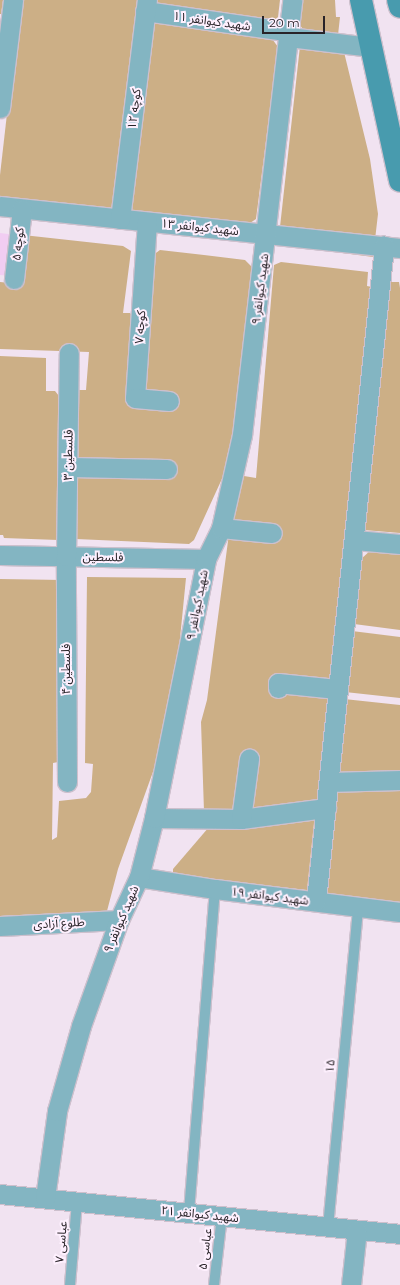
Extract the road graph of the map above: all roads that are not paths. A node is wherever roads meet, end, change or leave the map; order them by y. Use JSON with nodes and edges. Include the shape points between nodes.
{"nodes":[{"id":1,"x":13,"y":0,"type":"edge"},
{"id":2,"x":292,"y":0,"type":"edge"},
{"id":3,"x":361,"y":0,"type":"edge"},
{"id":4,"x":398,"y":0,"type":"edge"},
{"id":5,"x":146,"y":6,"type":"edge"},
{"id":6,"x":400,"y":7,"type":"edge"},
{"id":7,"x":289,"y":37,"type":"junction"},
{"id":8,"x":371,"y":47,"type":"junction"},
{"id":9,"x":0,"y":108,"type":"edge"},
{"id":10,"x":400,"y":181,"type":"edge"},
{"id":11,"x":0,"y":206,"type":"edge"},
{"id":12,"x":22,"y":208,"type":"junction"},
{"id":13,"x":120,"y":219,"type":"junction"},
{"id":14,"x":147,"y":222,"type":"junction"},
{"id":15,"x":267,"y":234,"type":"junction"},
{"id":16,"x":392,"y":247,"type":"edge"},
{"id":17,"x":14,"y":279,"type":"dead end"},
{"id":18,"x":69,"y":353,"type":"dead end"},
{"id":19,"x":169,"y":401,"type":"dead end"},
{"id":20,"x":69,"y":467,"type":"junction"},
{"id":21,"x":167,"y":469,"type":"dead end"},
{"id":22,"x":221,"y":528,"type":"junction"},
{"id":23,"x":272,"y":533,"type":"dead end"},
{"id":24,"x":355,"y":540,"type":"junction"},
{"id":25,"x":400,"y":544,"type":"edge"},
{"id":26,"x":0,"y":555,"type":"edge"},
{"id":27,"x":66,"y":556,"type":"junction"},
{"id":28,"x":206,"y":559,"type":"junction"},
{"id":29,"x":278,"y":688,"type":"dead end"},
{"id":30,"x":337,"y":689,"type":"junction"},
{"id":31,"x":249,"y":759,"type":"dead end"},
{"id":32,"x":400,"y":780,"type":"edge"},
{"id":33,"x":67,"y":782,"type":"dead end"},
{"id":34,"x":329,"y":782,"type":"junction"},
{"id":35,"x":326,"y":808,"type":"junction"},
{"id":36,"x":154,"y":818,"type":"junction"},
{"id":37,"x":241,"y":819,"type":"junction"},
{"id":38,"x":140,"y":877,"type":"junction"},
{"id":39,"x":214,"y":889,"type":"junction"},
{"id":40,"x":316,"y":901,"type":"junction"},
{"id":41,"x":358,"y":907,"type":"junction"},
{"id":42,"x":400,"y":912,"type":"edge"},
{"id":43,"x":118,"y":920,"type":"junction"},
{"id":44,"x":0,"y":926,"type":"edge"},
{"id":45,"x":0,"y":1194,"type":"edge"},
{"id":46,"x":45,"y":1198,"type":"junction"},
{"id":47,"x":78,"y":1201,"type":"junction"},
{"id":48,"x":189,"y":1212,"type":"junction"},
{"id":49,"x":222,"y":1216,"type":"junction"},
{"id":50,"x":328,"y":1227,"type":"junction"},
{"id":51,"x":357,"y":1230,"type":"junction"},
{"id":52,"x":400,"y":1234,"type":"edge"},
{"id":53,"x":70,"y":1285,"type":"edge"},
{"id":54,"x":214,"y":1285,"type":"edge"},
{"id":55,"x":351,"y":1285,"type":"edge"}],
"edges":[{"from":1,"to":9,"type":"street"},
{"from":2,"to":7,"type":"street","name":"شهید کیوانفر ۹"},
{"from":3,"to":8,"type":"main road"},
{"from":4,"to":6,"type":"main road"},
{"from":5,"to":7,"type":"street","name":"شهید کیوانفر ۱۱","via":[[284,31]]},
{"from":5,"to":13,"type":"street","name":"کوچه ۱۲"},
{"from":7,"to":8,"type":"street","name":"شهید کیوانفر ۱۱"},
{"from":7,"to":15,"type":"street","name":"شهید کیوانفر ۹"},
{"from":8,"to":10,"type":"main road"},
{"from":11,"to":12,"type":"street","name":"شهید کیوانفر ۱۳"},
{"from":12,"to":13,"type":"street","name":"شهید کیوانفر ۱۳"},
{"from":12,"to":17,"type":"street","name":"کوچه ۵"},
{"from":13,"to":14,"type":"street","name":"شهید کیوانفر ۱۳"},
{"from":14,"to":15,"type":"street","name":"شهید کیوانفر ۱۳"},
{"from":14,"to":19,"type":"street","name":"کوچه ۷","via":[[135,398]]},
{"from":15,"to":16,"type":"street","name":"شهید کیوانفر ۱۳"},
{"from":15,"to":22,"type":"street","name":"شهید کیوانفر ۹","via":[[242,435]]},
{"from":16,"to":24,"type":"street"},
{"from":18,"to":20,"type":"street","name":"فلسطین ۳"},
{"from":20,"to":21,"type":"street"},
{"from":20,"to":27,"type":"street","name":"فلسطین ۳"},
{"from":22,"to":23,"type":"street"},
{"from":22,"to":28,"type":"street","name":"شهید کیوانفر ۹"},
{"from":24,"to":25,"type":"street"},
{"from":24,"to":30,"type":"street"},
{"from":26,"to":27,"type":"street","name":"فلسطین"},
{"from":27,"to":28,"type":"street","name":"فلسطین"},
{"from":27,"to":33,"type":"street","name":"فلسطین ۴"},
{"from":28,"to":36,"type":"street","name":"شهید کیوانفر ۹"},
{"from":29,"to":30,"type":"street","via":[[278,683]]},
{"from":30,"to":34,"type":"street"},
{"from":31,"to":37,"type":"street"},
{"from":32,"to":34,"type":"street"},
{"from":34,"to":35,"type":"street"},
{"from":35,"to":37,"type":"street"},
{"from":35,"to":40,"type":"street"},
{"from":36,"to":37,"type":"street"},
{"from":36,"to":38,"type":"street","name":"شهید کیوانفر ۹"},
{"from":38,"to":39,"type":"street","name":"شهید کیوانفر ۱۹"},
{"from":38,"to":43,"type":"street","name":"شهید کیوانفر ۹"},
{"from":39,"to":40,"type":"street","name":"شهید کیوانفر ۱۹"},
{"from":39,"to":48,"type":"lane"},
{"from":40,"to":41,"type":"street","name":"شهید کیوانفر ۱۹"},
{"from":41,"to":42,"type":"street","name":"شهید کیوانفر ۱۹"},
{"from":41,"to":50,"type":"lane","name":"۱۵"},
{"from":43,"to":44,"type":"street","name":"طلوع آزادی"},
{"from":43,"to":46,"type":"street","name":"شهید کیوانفر ۹","via":[[81,1026],[57,1111]]},
{"from":45,"to":46,"type":"street","name":"شهید کیوانفر ۲۱"},
{"from":46,"to":47,"type":"street","name":"شهید کیوانفر ۲۱"},
{"from":47,"to":48,"type":"street","name":"شهید کیوانفر ۲۱"},
{"from":47,"to":53,"type":"lane","name":"عباسی ۷"},
{"from":48,"to":49,"type":"street","name":"شهید کیوانفر ۲۱"},
{"from":49,"to":50,"type":"street","name":"شهید کیوانفر ۲۱"},
{"from":49,"to":54,"type":"lane","name":"عباسی ۵"},
{"from":50,"to":51,"type":"street","name":"شهید کیوانفر ۲۱"},
{"from":51,"to":52,"type":"street","name":"شهید کیوانفر ۲۱"},
{"from":51,"to":55,"type":"street"}]}
